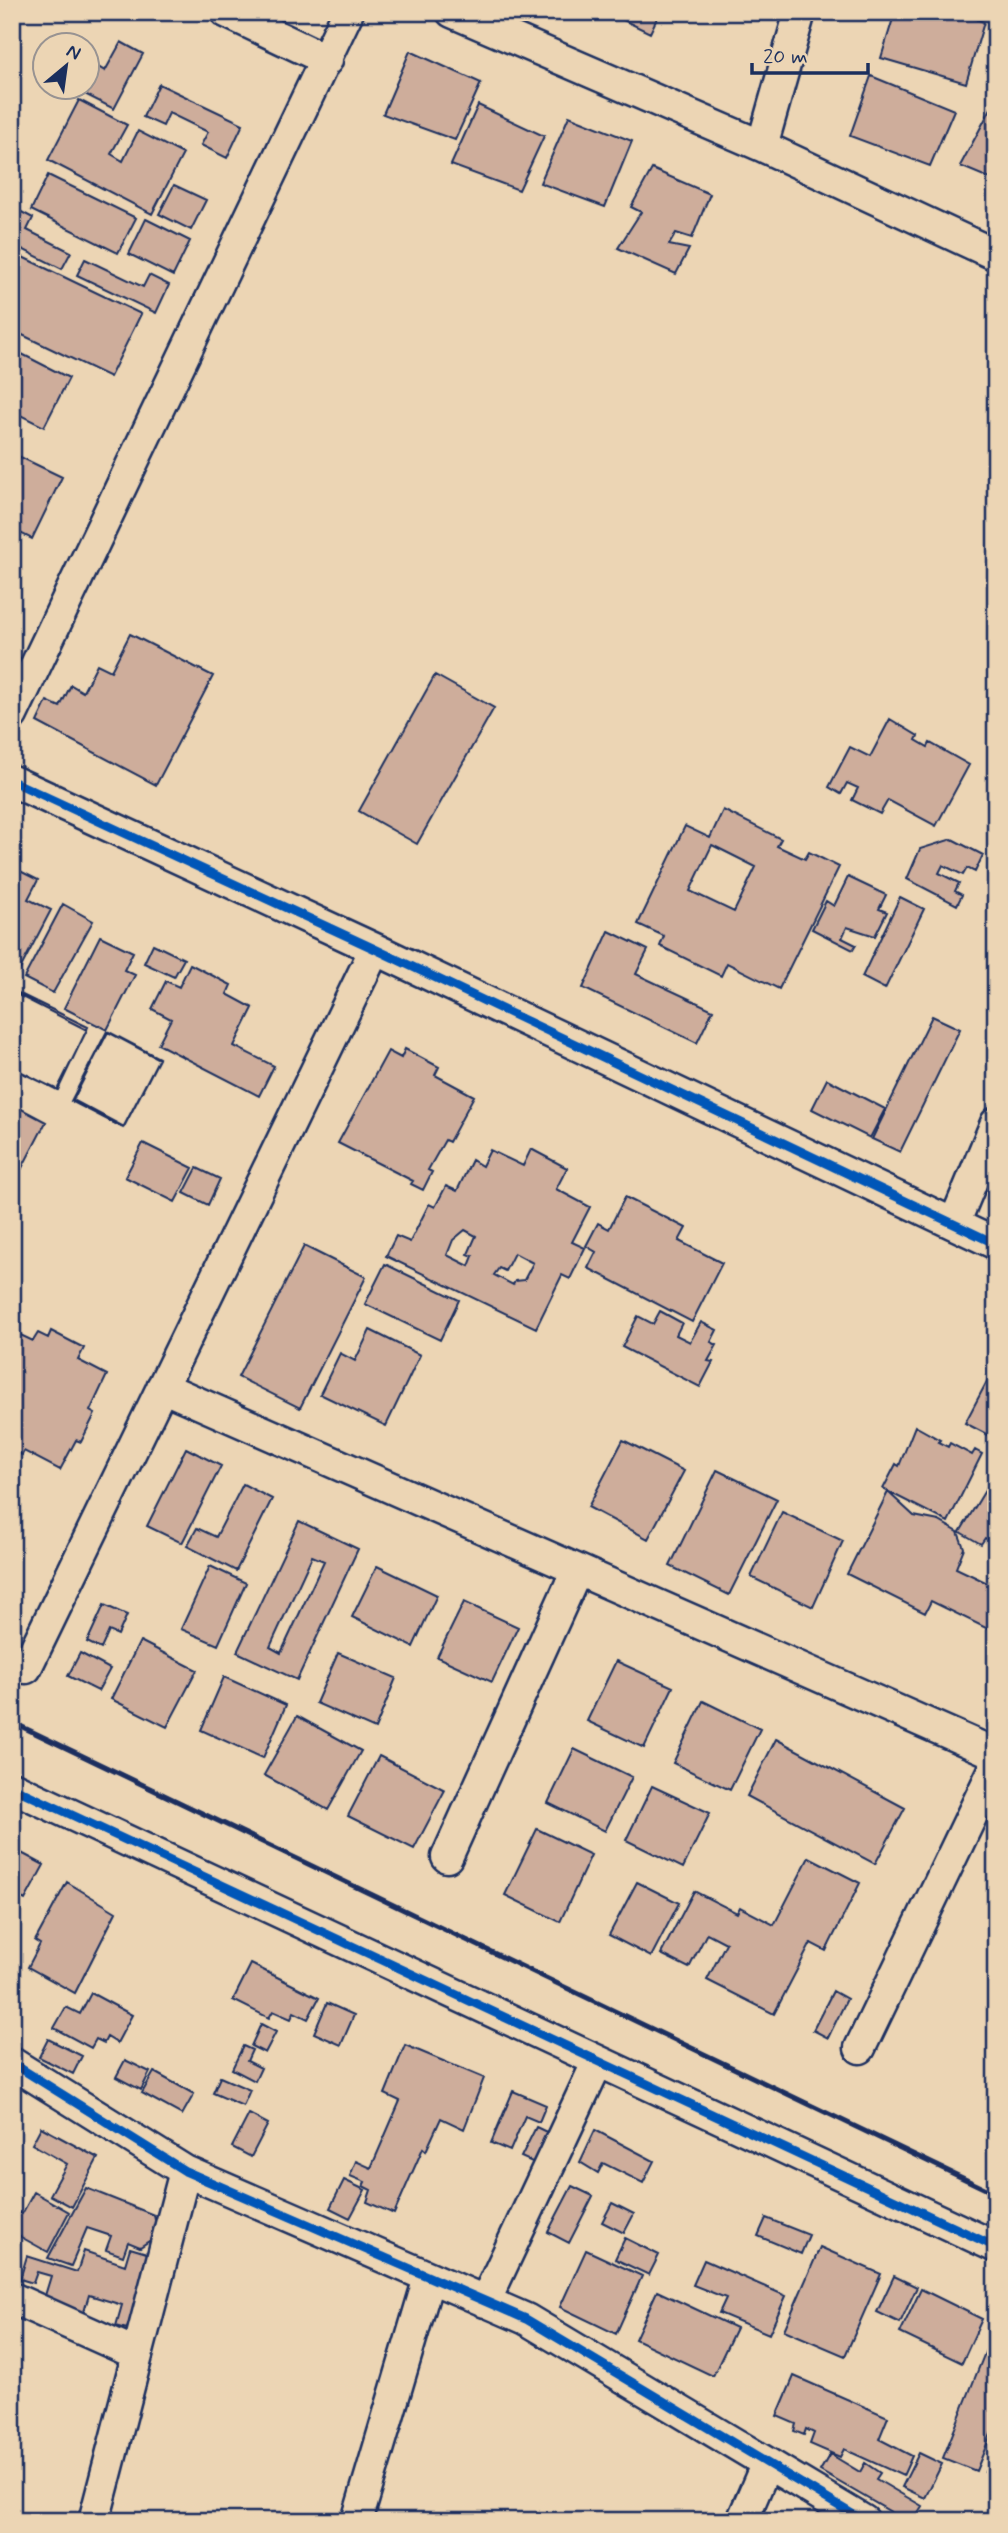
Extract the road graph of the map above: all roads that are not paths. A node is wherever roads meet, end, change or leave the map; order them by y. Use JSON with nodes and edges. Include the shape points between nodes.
{"nodes":[{"id":1,"x":226,"y":12,"type":"edge"},
{"id":2,"x":348,"y":12,"type":"edge"},
{"id":3,"x":452,"y":12,"type":"edge"},
{"id":4,"x":800,"y":12,"type":"edge"},
{"id":5,"x":327,"y":60,"type":"junction"},
{"id":6,"x":762,"y":146,"type":"junction"},
{"id":7,"x":996,"y":255,"type":"edge"},
{"id":8,"x":12,"y":715,"type":"edge"},
{"id":9,"x":12,"y":781,"type":"edge"},
{"id":10,"x":375,"y":948,"type":"junction"},
{"id":11,"x":996,"y":1123,"type":"edge"},
{"id":12,"x":954,"y":1224,"type":"junction"},
{"id":13,"x":996,"y":1244,"type":"edge"},
{"id":14,"x":162,"y":1387,"type":"junction"},
{"id":15,"x":577,"y":1570,"type":"junction"},
{"id":16,"x":26,"y":1668,"type":"dead end"},
{"id":17,"x":996,"y":1754,"type":"edge"},
{"id":18,"x":996,"y":1765,"type":"edge"},
{"id":19,"x":12,"y":1787,"type":"edge"},
{"id":20,"x":447,"y":1857,"type":"dead end"},
{"id":21,"x":860,"y":2048,"type":"dead end"},
{"id":22,"x":598,"y":2061,"type":"junction"},
{"id":23,"x":12,"y":2063,"type":"edge"},
{"id":24,"x":185,"y":2171,"type":"junction"},
{"id":25,"x":996,"y":2247,"type":"edge"},
{"id":26,"x":429,"y":2278,"type":"junction"},
{"id":27,"x":12,"y":2298,"type":"edge"},
{"id":28,"x":485,"y":2302,"type":"junction"},
{"id":29,"x":137,"y":2354,"type":"junction"},
{"id":30,"x":768,"y":2463,"type":"junction"},
{"id":31,"x":94,"y":2521,"type":"edge"},
{"id":32,"x":357,"y":2521,"type":"edge"},
{"id":33,"x":742,"y":2521,"type":"edge"},
{"id":34,"x":864,"y":2521,"type":"edge"}],
"edges":[{"from":1,"to":5,"type":"street"},
{"from":2,"to":5,"type":"street"},
{"from":3,"to":6,"type":"street"},
{"from":4,"to":6,"type":"street"},
{"from":5,"to":8,"type":"street"},
{"from":6,"to":7,"type":"street"},
{"from":9,"to":10,"type":"street"},
{"from":10,"to":12,"type":"street"},
{"from":10,"to":14,"type":"street"},
{"from":11,"to":12,"type":"street"},
{"from":12,"to":13,"type":"street"},
{"from":14,"to":15,"type":"street"},
{"from":14,"to":16,"type":"street"},
{"from":15,"to":17,"type":"street"},
{"from":15,"to":20,"type":"street"},
{"from":18,"to":21,"type":"street"},
{"from":19,"to":22,"type":"street"},
{"from":22,"to":25,"type":"street"},
{"from":22,"to":28,"type":"street"},
{"from":23,"to":24,"type":"street"},
{"from":24,"to":26,"type":"street"},
{"from":24,"to":29,"type":"street"},
{"from":26,"to":28,"type":"street"},
{"from":26,"to":32,"type":"street"},
{"from":27,"to":29,"type":"street"},
{"from":28,"to":30,"type":"street","via":[[526,2319]]},
{"from":29,"to":31,"type":"street"},
{"from":30,"to":33,"type":"street"},
{"from":30,"to":34,"type":"street"}]}
